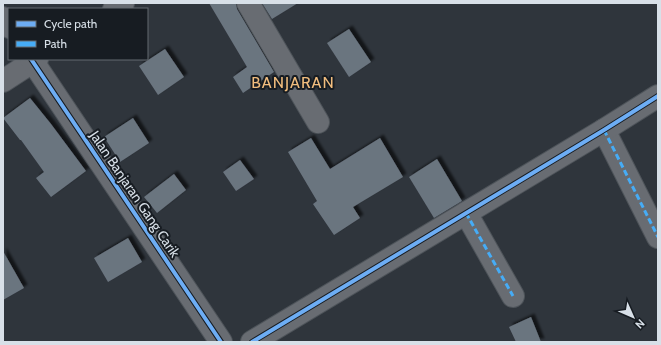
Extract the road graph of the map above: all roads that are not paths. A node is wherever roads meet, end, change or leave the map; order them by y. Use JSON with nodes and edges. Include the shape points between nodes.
{"nodes":[{"id":1,"x":248,"y":3,"type":"edge"},
{"id":2,"x":33,"y":60,"type":"edge"},
{"id":3,"x":3,"y":81,"type":"edge"},
{"id":4,"x":658,"y":96,"type":"edge"},
{"id":5,"x":318,"y":122,"type":"dead end"},
{"id":6,"x":604,"y":130,"type":"junction"},
{"id":7,"x":466,"y":213,"type":"junction"},
{"id":8,"x":658,"y":237,"type":"edge"},
{"id":9,"x":513,"y":296,"type":"dead end"},
{"id":10,"x":221,"y":342,"type":"edge"},
{"id":11,"x":252,"y":342,"type":"edge"}],
"edges":[{"from":1,"to":5,"type":"street"},
{"from":2,"to":3,"type":"street"},
{"from":2,"to":10,"type":"street","name":"Jalan Banjaran Gang Carik"},
{"from":4,"to":6,"type":"street"},
{"from":6,"to":7,"type":"street"},
{"from":6,"to":8,"type":"street"},
{"from":7,"to":9,"type":"street"},
{"from":7,"to":11,"type":"street"}]}
